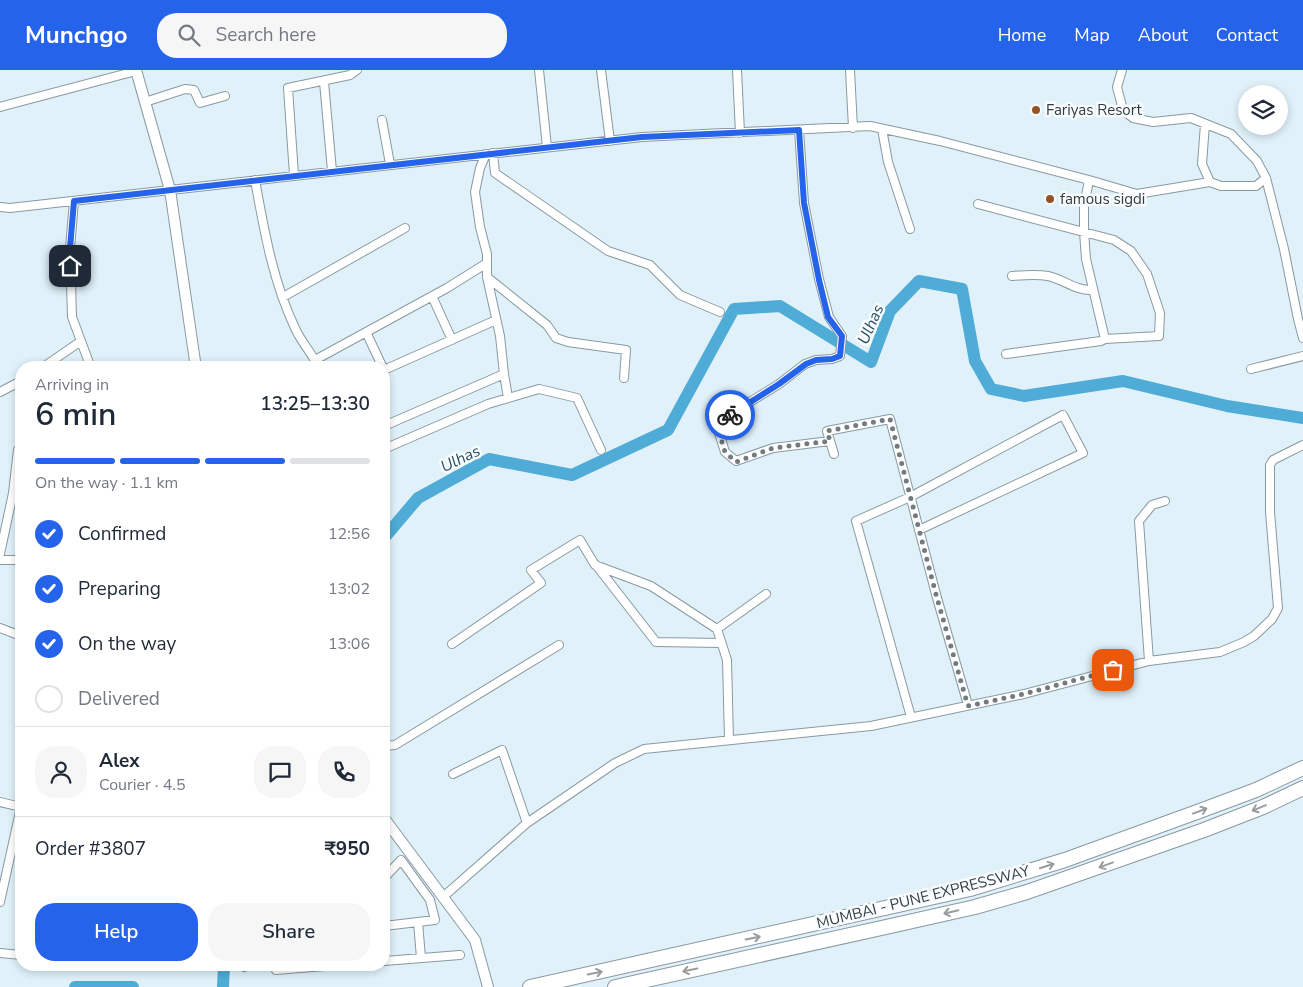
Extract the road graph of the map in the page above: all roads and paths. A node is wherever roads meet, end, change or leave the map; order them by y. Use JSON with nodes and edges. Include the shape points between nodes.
{"nodes":[{"id":1,"x":136,"y":70,"type":"edge"},
{"id":2,"x":357,"y":70,"type":"edge"},
{"id":3,"x":539,"y":70,"type":"edge"},
{"id":4,"x":601,"y":70,"type":"edge"},
{"id":5,"x":737,"y":70,"type":"edge"},
{"id":6,"x":850,"y":70,"type":"edge"},
{"id":7,"x":1122,"y":70,"type":"edge"},
{"id":8,"x":324,"y":82,"type":"junction"},
{"id":9,"x":225,"y":96,"type":"dead end"},
{"id":10,"x":145,"y":102,"type":"junction"},
{"id":11,"x":0,"y":107,"type":"edge"},
{"id":12,"x":382,"y":120,"type":"dead end"},
{"id":13,"x":1205,"y":124,"type":"junction"},
{"id":14,"x":853,"y":128,"type":"junction"},
{"id":15,"x":882,"y":129,"type":"junction"},
{"id":16,"x":799,"y":130,"type":"junction"},
{"id":17,"x":740,"y":133,"type":"junction"},
{"id":18,"x":610,"y":141,"type":"junction"},
{"id":19,"x":547,"y":147,"type":"junction"},
{"id":20,"x":490,"y":154,"type":"junction"},
{"id":21,"x":390,"y":164,"type":"junction"},
{"id":22,"x":332,"y":171,"type":"junction"},
{"id":23,"x":294,"y":175,"type":"junction"},
{"id":24,"x":1266,"y":178,"type":"junction"},
{"id":25,"x":255,"y":180,"type":"junction"},
{"id":26,"x":1089,"y":180,"type":"junction"},
{"id":27,"x":1210,"y":182,"type":"junction"},
{"id":28,"x":170,"y":190,"type":"junction"},
{"id":29,"x":74,"y":201,"type":"junction"},
{"id":30,"x":978,"y":204,"type":"dead end"},
{"id":31,"x":0,"y":207,"type":"edge"},
{"id":32,"x":406,"y":228,"type":"dead end"},
{"id":33,"x":910,"y":229,"type":"dead end"},
{"id":34,"x":1084,"y":232,"type":"junction"},
{"id":35,"x":487,"y":263,"type":"junction"},
{"id":36,"x":1012,"y":276,"type":"dead end"},
{"id":37,"x":487,"y":277,"type":"junction"},
{"id":38,"x":1092,"y":290,"type":"junction"},
{"id":39,"x":432,"y":296,"type":"junction"},
{"id":40,"x":283,"y":297,"type":"junction"},
{"id":41,"x":720,"y":312,"type":"dead end"},
{"id":42,"x":496,"y":320,"type":"junction"},
{"id":43,"x":366,"y":332,"type":"junction"},
{"id":44,"x":1303,"y":338,"type":"edge"},
{"id":45,"x":1106,"y":339,"type":"junction"},
{"id":46,"x":452,"y":340,"type":"junction"},
{"id":47,"x":81,"y":341,"type":"junction"},
{"id":48,"x":1006,"y":354,"type":"dead end"},
{"id":49,"x":1303,"y":356,"type":"edge"},
{"id":50,"x":52,"y":361,"type":"edge"},
{"id":51,"x":88,"y":361,"type":"edge"},
{"id":52,"x":195,"y":361,"type":"edge"},
{"id":53,"x":315,"y":361,"type":"edge"},
{"id":54,"x":322,"y":361,"type":"edge"},
{"id":55,"x":380,"y":361,"type":"edge"},
{"id":56,"x":390,"y":366,"type":"edge"},
{"id":57,"x":1250,"y":369,"type":"dead end"},
{"id":58,"x":504,"y":374,"type":"junction"},
{"id":59,"x":624,"y":378,"type":"dead end"},
{"id":60,"x":15,"y":384,"type":"edge"},
{"id":61,"x":0,"y":392,"type":"edge"},
{"id":62,"x":508,"y":398,"type":"junction"},
{"id":63,"x":390,"y":423,"type":"edge"},
{"id":64,"x":830,"y":441,"type":"junction"},
{"id":65,"x":1303,"y":445,"type":"edge"},
{"id":66,"x":390,"y":446,"type":"edge"},
{"id":67,"x":601,"y":450,"type":"dead end"},
{"id":68,"x":834,"y":454,"type":"dead end"},
{"id":69,"x":15,"y":476,"type":"edge"},
{"id":70,"x":13,"y":493,"type":"junction"},
{"id":71,"x":15,"y":495,"type":"edge"},
{"id":72,"x":910,"y":497,"type":"junction"},
{"id":73,"x":1165,"y":501,"type":"dead end"},
{"id":74,"x":919,"y":530,"type":"junction"},
{"id":75,"x":0,"y":554,"type":"edge"},
{"id":76,"x":0,"y":560,"type":"edge"},
{"id":77,"x":15,"y":560,"type":"edge"},
{"id":78,"x":595,"y":565,"type":"junction"},
{"id":79,"x":766,"y":594,"type":"dead end"},
{"id":80,"x":0,"y":628,"type":"edge"},
{"id":81,"x":717,"y":630,"type":"junction"},
{"id":82,"x":15,"y":634,"type":"edge"},
{"id":83,"x":722,"y":643,"type":"junction"},
{"id":84,"x":452,"y":644,"type":"dead end"},
{"id":85,"x":559,"y":644,"type":"dead end"},
{"id":86,"x":1149,"y":661,"type":"junction"},
{"id":87,"x":968,"y":706,"type":"junction"},
{"id":88,"x":911,"y":717,"type":"junction"},
{"id":89,"x":728,"y":740,"type":"junction"},
{"id":90,"x":390,"y":745,"type":"edge"},
{"id":91,"x":1303,"y":768,"type":"edge"},
{"id":92,"x":453,"y":774,"type":"dead end"},
{"id":93,"x":1303,"y":788,"type":"edge"},
{"id":94,"x":0,"y":802,"type":"edge"},
{"id":95,"x":15,"y":806,"type":"edge"},
{"id":96,"x":527,"y":823,"type":"junction"},
{"id":97,"x":390,"y":826,"type":"edge"},
{"id":98,"x":15,"y":834,"type":"edge"},
{"id":99,"x":390,"y":872,"type":"edge"},
{"id":100,"x":443,"y":897,"type":"junction"},
{"id":101,"x":0,"y":902,"type":"edge"},
{"id":102,"x":418,"y":922,"type":"junction"},
{"id":103,"x":390,"y":925,"type":"edge"},
{"id":104,"x":0,"y":953,"type":"edge"},
{"id":105,"x":15,"y":954,"type":"edge"},
{"id":106,"x":460,"y":955,"type":"dead end"},
{"id":107,"x":422,"y":958,"type":"junction"},
{"id":108,"x":390,"y":961,"type":"edge"},
{"id":109,"x":488,"y":987,"type":"edge"},
{"id":110,"x":530,"y":987,"type":"edge"},
{"id":111,"x":615,"y":987,"type":"edge"}],
"edges":[{"from":1,"to":10,"type":"street"},
{"from":1,"to":11,"type":"street"},
{"from":2,"to":8,"type":"street"},
{"from":3,"to":19,"type":"street"},
{"from":4,"to":18,"type":"street"},
{"from":5,"to":17,"type":"street"},
{"from":6,"to":14,"type":"street"},
{"from":7,"to":13,"type":"street","via":[[1117,87],[1123,110],[1133,118],[1153,122],[1190,118]]},
{"from":8,"to":22,"type":"street"},
{"from":8,"to":23,"type":"street","via":[[288,88]]},
{"from":9,"to":10,"type":"street","via":[[200,103],[194,90],[185,89]]},
{"from":10,"to":28,"type":"street"},
{"from":12,"to":21,"type":"street"},
{"from":13,"to":24,"type":"street","via":[[1231,134],[1257,161]]},
{"from":13,"to":27,"type":"street","via":[[1202,164]]},
{"from":14,"to":15,"type":"street","via":[[870,126]]},
{"from":14,"to":16,"type":"street"},
{"from":15,"to":26,"type":"street"},
{"from":15,"to":33,"type":"street","via":[[888,162]]},
{"from":16,"to":17,"type":"street"},
{"from":16,"to":64,"type":"street","via":[[804,203],[828,317],[842,336],[840,356],[806,364],[716,423],[725,452],[736,462],[773,448]]},
{"from":17,"to":18,"type":"street"},
{"from":18,"to":19,"type":"street"},
{"from":19,"to":20,"type":"street"},
{"from":20,"to":21,"type":"street"},
{"from":20,"to":35,"type":"street","via":[[480,168],[475,192]]},
{"from":20,"to":41,"type":"street","via":[[495,173],[608,251],[650,265],[680,295]]},
{"from":21,"to":22,"type":"street"},
{"from":22,"to":23,"type":"street"},
{"from":23,"to":25,"type":"street"},
{"from":24,"to":27,"type":"street","via":[[1256,186],[1221,186]]},
{"from":24,"to":44,"type":"street"},
{"from":25,"to":28,"type":"street"},
{"from":25,"to":40,"type":"street","via":[[265,238]]},
{"from":26,"to":27,"type":"street","via":[[1137,194]]},
{"from":26,"to":34,"type":"street"},
{"from":28,"to":29,"type":"street"},
{"from":28,"to":52,"type":"street"},
{"from":29,"to":31,"type":"street"},
{"from":29,"to":47,"type":"street","via":[[70,248],[72,317]]},
{"from":30,"to":34,"type":"street"},
{"from":32,"to":40,"type":"street"},
{"from":34,"to":38,"type":"street"},
{"from":34,"to":45,"type":"street","via":[[1114,240],[1132,251],[1147,274],[1160,313],[1159,336]]},
{"from":35,"to":37,"type":"street"},
{"from":35,"to":39,"type":"street"},
{"from":36,"to":38,"type":"street","via":[[1049,277]]},
{"from":37,"to":42,"type":"street"},
{"from":37,"to":59,"type":"street","via":[[547,325],[556,338],[626,350]]},
{"from":38,"to":45,"type":"street"},
{"from":39,"to":43,"type":"street"},
{"from":39,"to":46,"type":"street"},
{"from":40,"to":53,"type":"street","via":[[295,328]]},
{"from":42,"to":46,"type":"street"},
{"from":42,"to":58,"type":"street"},
{"from":43,"to":54,"type":"street"},
{"from":43,"to":55,"type":"street"},
{"from":45,"to":48,"type":"street"},
{"from":46,"to":56,"type":"street"},
{"from":47,"to":50,"type":"street"},
{"from":47,"to":51,"type":"street"},
{"from":49,"to":57,"type":"street"},
{"from":58,"to":62,"type":"street"},
{"from":58,"to":63,"type":"street"},
{"from":60,"to":61,"type":"street"},
{"from":62,"to":66,"type":"street"},
{"from":62,"to":67,"type":"street","via":[[539,389],[577,398]]},
{"from":64,"to":68,"type":"street"},
{"from":64,"to":72,"type":"street","via":[[827,431],[890,419]]},
{"from":65,"to":86,"type":"street","via":[[1270,464],[1270,512],[1278,608],[1272,619],[1254,636],[1220,652]]},
{"from":69,"to":70,"type":"street"},
{"from":70,"to":71,"type":"street"},
{"from":70,"to":75,"type":"street"},
{"from":72,"to":74,"type":"street"},
{"from":72,"to":74,"type":"street","via":[[1063,415],[1083,453]]},
{"from":72,"to":88,"type":"street","via":[[856,521]]},
{"from":73,"to":86,"type":"street","via":[[1152,505],[1139,521]]},
{"from":74,"to":87,"type":"street"},
{"from":76,"to":77,"type":"street"},
{"from":78,"to":81,"type":"street","via":[[652,586]]},
{"from":78,"to":83,"type":"street","via":[[656,642]]},
{"from":78,"to":84,"type":"street","via":[[580,540],[531,570],[541,583]]},
{"from":79,"to":81,"type":"street"},
{"from":80,"to":82,"type":"street"},
{"from":81,"to":83,"type":"street"},
{"from":83,"to":89,"type":"street","via":[[727,660]]},
{"from":85,"to":90,"type":"street"},
{"from":86,"to":87,"type":"street"},
{"from":87,"to":88,"type":"street"},
{"from":88,"to":89,"type":"street","via":[[871,726]]},
{"from":89,"to":96,"type":"street","via":[[644,749],[615,763]]},
{"from":110,"to":91,"type":"highway","name":"MUMBAI - PUNE EXPRESSWAY","one_way":true,"via":[[970,889],[1065,860],[1198,812]]},
{"from":92,"to":96,"type":"street","via":[[502,750]]},
{"from":93,"to":111,"type":"highway","name":"MUMBAI - PUNE EXPRESSWAY","one_way":true,"via":[[1204,830],[1027,892],[975,907]]},
{"from":94,"to":95,"type":"street"},
{"from":96,"to":100,"type":"street"},
{"from":97,"to":100,"type":"street"},
{"from":98,"to":101,"type":"street"},
{"from":99,"to":102,"type":"street","via":[[401,860],[430,900],[435,920]]},
{"from":100,"to":109,"type":"street","via":[[475,940]]},
{"from":102,"to":103,"type":"street"},
{"from":102,"to":107,"type":"street"},
{"from":104,"to":105,"type":"street"},
{"from":106,"to":107,"type":"street"},
{"from":107,"to":108,"type":"street"}]}
